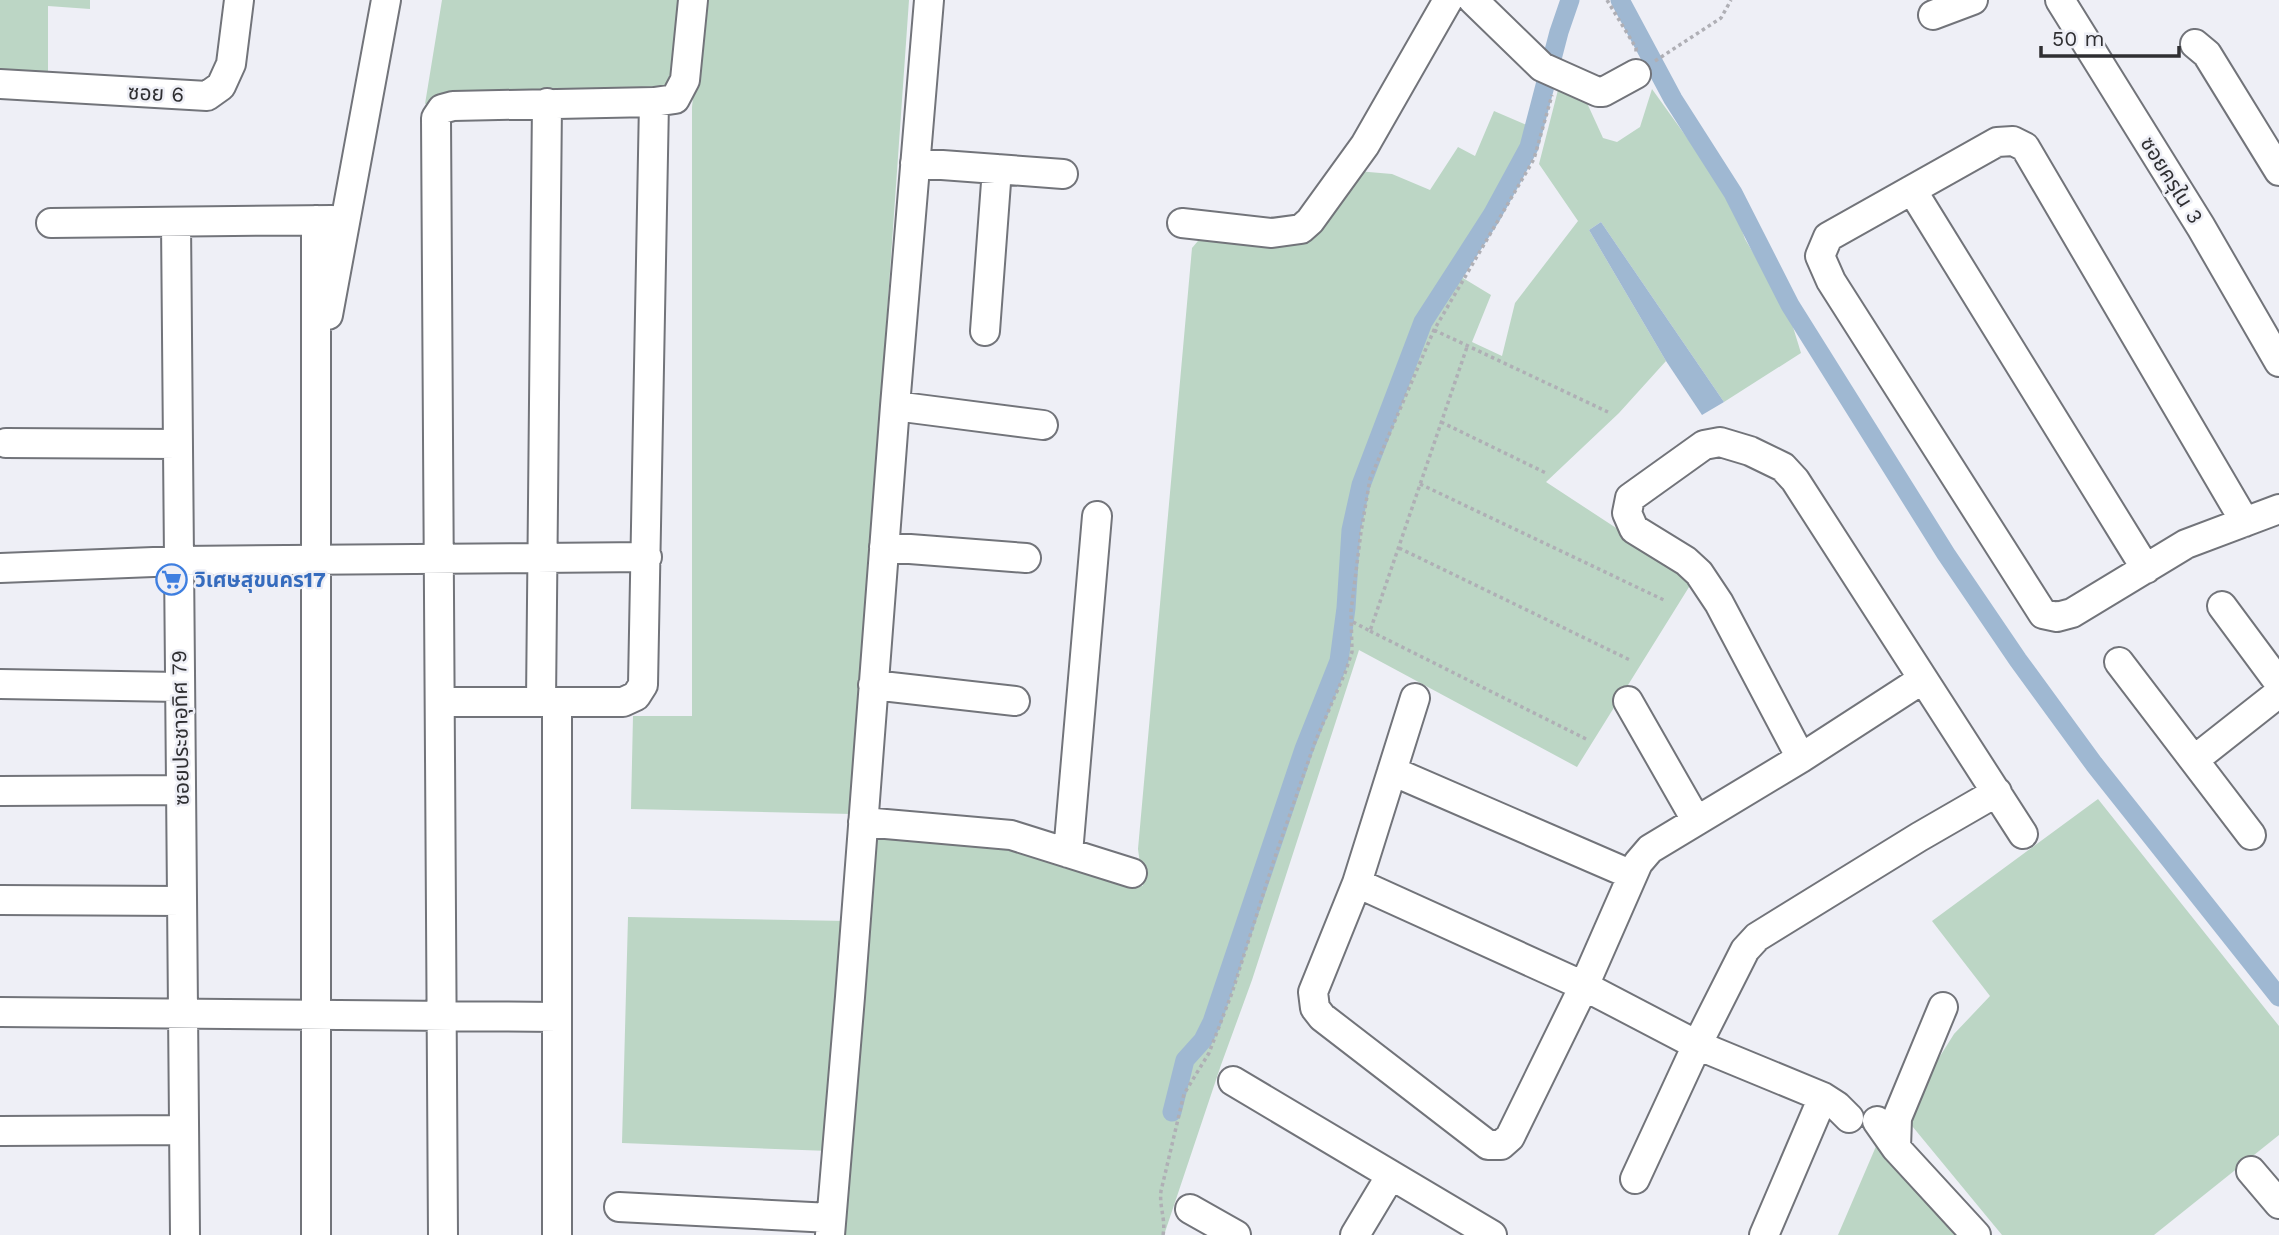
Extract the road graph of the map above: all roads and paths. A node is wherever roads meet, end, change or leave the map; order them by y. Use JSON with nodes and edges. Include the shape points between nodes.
{"nodes":[{"id":1,"x":239,"y":0,"type":"edge"},
{"id":2,"x":386,"y":0,"type":"edge"},
{"id":3,"x":693,"y":0,"type":"edge"},
{"id":4,"x":929,"y":0,"type":"edge"},
{"id":5,"x":1448,"y":0,"type":"edge"},
{"id":6,"x":1473,"y":0,"type":"edge"},
{"id":7,"x":1607,"y":0,"type":"edge"},
{"id":8,"x":1731,"y":0,"type":"edge"},
{"id":9,"x":1973,"y":0,"type":"edge"},
{"id":10,"x":2060,"y":0,"type":"edge"},
{"id":11,"x":1933,"y":15,"type":"dead end"},
{"id":12,"x":2195,"y":44,"type":"dead end"},
{"id":13,"x":1640,"y":66,"type":"junction"},
{"id":14,"x":1550,"y":77,"type":"junction"},
{"id":15,"x":0,"y":85,"type":"edge"},
{"id":16,"x":654,"y":102,"type":"junction"},
{"id":17,"x":547,"y":103,"type":"junction"},
{"id":18,"x":915,"y":163,"type":"junction"},
{"id":19,"x":997,"y":169,"type":"junction"},
{"id":20,"x":2279,"y":171,"type":"edge"},
{"id":21,"x":1063,"y":174,"type":"dead end"},
{"id":22,"x":1912,"y":190,"type":"junction"},
{"id":23,"x":316,"y":220,"type":"junction"},
{"id":24,"x":346,"y":220,"type":"junction"},
{"id":25,"x":176,"y":222,"type":"junction"},
{"id":26,"x":51,"y":223,"type":"dead end"},
{"id":27,"x":1182,"y":223,"type":"dead end"},
{"id":28,"x":1434,"y":330,"type":"junction"},
{"id":29,"x":985,"y":331,"type":"dead end"},
{"id":30,"x":1467,"y":347,"type":"junction"},
{"id":31,"x":2279,"y":362,"type":"edge"},
{"id":32,"x":316,"y":384,"type":"junction"},
{"id":33,"x":894,"y":406,"type":"junction"},
{"id":34,"x":1608,"y":412,"type":"dead end"},
{"id":35,"x":1441,"y":422,"type":"junction"},
{"id":36,"x":1043,"y":425,"type":"dead end"},
{"id":37,"x":6,"y":443,"type":"dead end"},
{"id":38,"x":178,"y":444,"type":"junction"},
{"id":39,"x":1548,"y":474,"type":"dead end"},
{"id":40,"x":1420,"y":484,"type":"junction"},
{"id":41,"x":2279,"y":509,"type":"edge"},
{"id":42,"x":1097,"y":516,"type":"dead end"},
{"id":43,"x":2245,"y":522,"type":"junction"},
{"id":44,"x":884,"y":547,"type":"junction"},
{"id":45,"x":1399,"y":548,"type":"junction"},
{"id":46,"x":647,"y":557,"type":"junction"},
{"id":47,"x":543,"y":558,"type":"junction"},
{"id":48,"x":1027,"y":558,"type":"dead end"},
{"id":49,"x":439,"y":559,"type":"junction"},
{"id":50,"x":316,"y":560,"type":"junction"},
{"id":51,"x":179,"y":561,"type":"junction"},
{"id":52,"x":0,"y":568,"type":"edge"},
{"id":53,"x":2146,"y":569,"type":"junction"},
{"id":54,"x":1666,"y":601,"type":"dead end"},
{"id":55,"x":2222,"y":606,"type":"dead end"},
{"id":56,"x":1352,"y":622,"type":"junction"},
{"id":57,"x":1370,"y":631,"type":"junction"},
{"id":58,"x":1632,"y":661,"type":"dead end"},
{"id":59,"x":2119,"y":662,"type":"dead end"},
{"id":60,"x":1923,"y":679,"type":"junction"},
{"id":61,"x":0,"y":684,"type":"edge"},
{"id":62,"x":2279,"y":684,"type":"edge"},
{"id":63,"x":873,"y":685,"type":"junction"},
{"id":64,"x":180,"y":687,"type":"junction"},
{"id":65,"x":2279,"y":693,"type":"edge"},
{"id":66,"x":1415,"y":698,"type":"dead end"},
{"id":67,"x":1015,"y":701,"type":"dead end"},
{"id":68,"x":1628,"y":701,"type":"dead end"},
{"id":69,"x":440,"y":702,"type":"junction"},
{"id":70,"x":549,"y":702,"type":"junction"},
{"id":71,"x":1587,"y":740,"type":"dead end"},
{"id":72,"x":1801,"y":758,"type":"junction"},
{"id":73,"x":2194,"y":760,"type":"junction"},
{"id":74,"x":1392,"y":771,"type":"junction"},
{"id":75,"x":181,"y":790,"type":"junction"},
{"id":76,"x":0,"y":791,"type":"edge"},
{"id":77,"x":1997,"y":792,"type":"junction"},
{"id":78,"x":1696,"y":820,"type":"junction"},
{"id":79,"x":863,"y":822,"type":"junction"},
{"id":80,"x":2024,"y":834,"type":"dead end"},
{"id":81,"x":2251,"y":835,"type":"dead end"},
{"id":82,"x":1068,"y":853,"type":"junction"},
{"id":83,"x":1132,"y":873,"type":"dead end"},
{"id":84,"x":1632,"y":875,"type":"junction"},
{"id":85,"x":1357,"y":883,"type":"junction"},
{"id":86,"x":0,"y":900,"type":"edge"},
{"id":87,"x":182,"y":901,"type":"junction"},
{"id":88,"x":1584,"y":986,"type":"junction"},
{"id":89,"x":1943,"y":1007,"type":"dead end"},
{"id":90,"x":0,"y":1012,"type":"edge"},
{"id":91,"x":183,"y":1012,"type":"junction"},
{"id":92,"x":316,"y":1014,"type":"junction"},
{"id":93,"x":442,"y":1015,"type":"junction"},
{"id":94,"x":557,"y":1017,"type":"junction"},
{"id":95,"x":1697,"y":1045,"type":"junction"},
{"id":96,"x":1233,"y":1081,"type":"dead end"},
{"id":97,"x":1852,"y":1114,"type":"junction"},
{"id":98,"x":184,"y":1130,"type":"junction"},
{"id":99,"x":0,"y":1131,"type":"edge"},
{"id":100,"x":1896,"y":1148,"type":"junction"},
{"id":101,"x":2251,"y":1171,"type":"dead end"},
{"id":102,"x":1391,"y":1175,"type":"junction"},
{"id":103,"x":1635,"y":1179,"type":"dead end"},
{"id":104,"x":2279,"y":1203,"type":"edge"},
{"id":105,"x":620,"y":1207,"type":"dead end"},
{"id":106,"x":1190,"y":1209,"type":"dead end"},
{"id":107,"x":830,"y":1226,"type":"edge"},
{"id":108,"x":185,"y":1235,"type":"edge"},
{"id":109,"x":316,"y":1235,"type":"edge"},
{"id":110,"x":443,"y":1235,"type":"edge"},
{"id":111,"x":557,"y":1235,"type":"edge"},
{"id":112,"x":1163,"y":1235,"type":"edge"},
{"id":113,"x":1236,"y":1235,"type":"edge"},
{"id":114,"x":1355,"y":1235,"type":"edge"},
{"id":115,"x":1492,"y":1235,"type":"edge"},
{"id":116,"x":1764,"y":1235,"type":"edge"},
{"id":117,"x":1976,"y":1235,"type":"edge"}],
"edges":[{"from":1,"to":15,"type":"street","name":"ซอย 6","via":[[231,65],[221,86],[206,96]]},
{"from":2,"to":24,"type":"street"},
{"from":3,"to":16,"type":"street","via":[[685,80],[675,99]]},
{"from":4,"to":18,"type":"street"},
{"from":5,"to":27,"type":"street","via":[[1365,145],[1301,229],[1272,233]]},
{"from":6,"to":14,"type":"street"},
{"from":7,"to":13,"type":"path","via":[[1636,48]]},
{"from":8,"to":13,"type":"path","via":[[1721,18]]},
{"from":9,"to":11,"type":"street"},
{"from":10,"to":31,"type":"street","name":"ซอยครุใน 3"},
{"from":12,"to":20,"type":"street","via":[[2207,54]]},
{"from":13,"to":14,"type":"street","via":[[1603,92],[1561,76]]},
{"from":14,"to":28,"type":"path","via":[[1534,159]]},
{"from":16,"to":17,"type":"street"},
{"from":16,"to":46,"type":"street"},
{"from":17,"to":47,"type":"street"},
{"from":17,"to":49,"type":"street","via":[[453,106],[442,109],[436,118]]},
{"from":18,"to":19,"type":"street"},
{"from":18,"to":33,"type":"street"},
{"from":19,"to":21,"type":"street"},
{"from":19,"to":29,"type":"street"},
{"from":22,"to":43,"type":"street","via":[[1997,142],[2013,141],[2025,147]]},
{"from":22,"to":53,"type":"street"},
{"from":22,"to":53,"type":"street","via":[[1828,237],[1820,256],[1831,281],[2043,614],[2072,613]]},
{"from":23,"to":24,"type":"street"},
{"from":23,"to":25,"type":"street"},
{"from":23,"to":32,"type":"street"},
{"from":24,"to":32,"type":"street"},
{"from":25,"to":26,"type":"street"},
{"from":25,"to":38,"type":"street","name":"ซอยประชาอุทิศ 79"},
{"from":28,"to":30,"type":"path"},
{"from":28,"to":56,"type":"path","via":[[1370,479]]},
{"from":30,"to":34,"type":"path"},
{"from":30,"to":35,"type":"path"},
{"from":32,"to":50,"type":"street"},
{"from":33,"to":36,"type":"street"},
{"from":33,"to":44,"type":"street"},
{"from":35,"to":39,"type":"path"},
{"from":35,"to":40,"type":"path"},
{"from":37,"to":38,"type":"street"},
{"from":38,"to":51,"type":"street","name":"ซอยประชาอุทิศ 79"},
{"from":40,"to":45,"type":"path"},
{"from":40,"to":54,"type":"path"},
{"from":41,"to":43,"type":"street"},
{"from":42,"to":82,"type":"street"},
{"from":43,"to":53,"type":"street","via":[[2186,544]]},
{"from":44,"to":48,"type":"street"},
{"from":44,"to":63,"type":"street"},
{"from":45,"to":57,"type":"path"},
{"from":45,"to":58,"type":"path"},
{"from":46,"to":47,"type":"street"},
{"from":46,"to":70,"type":"street","via":[[643,685],[636,696],[623,702]]},
{"from":47,"to":49,"type":"street"},
{"from":47,"to":70,"type":"street"},
{"from":49,"to":50,"type":"street"},
{"from":49,"to":69,"type":"street"},
{"from":50,"to":51,"type":"street"},
{"from":50,"to":92,"type":"street"},
{"from":51,"to":52,"type":"street"},
{"from":51,"to":64,"type":"street","name":"ซอยประชาอุทิศ 79"},
{"from":55,"to":62,"type":"street"},
{"from":56,"to":57,"type":"path"},
{"from":56,"to":112,"type":"path","via":[[1352,652],[1346,673],[1315,742],[1209,1053],[1184,1094],[1161,1191]]},
{"from":57,"to":71,"type":"path"},
{"from":59,"to":73,"type":"street"},
{"from":60,"to":72,"type":"street"},
{"from":60,"to":72,"type":"street","via":[[1783,467],[1720,442],[1704,445],[1630,498],[1627,513],[1633,528],[1699,573]]},
{"from":60,"to":77,"type":"street"},
{"from":61,"to":64,"type":"street"},
{"from":63,"to":67,"type":"street"},
{"from":63,"to":79,"type":"street"},
{"from":64,"to":75,"type":"street","name":"ซอยประชาอุทิศ 79"},
{"from":65,"to":73,"type":"street"},
{"from":66,"to":74,"type":"street"},
{"from":68,"to":78,"type":"street"},
{"from":69,"to":70,"type":"street"},
{"from":69,"to":93,"type":"street"},
{"from":70,"to":94,"type":"street"},
{"from":72,"to":78,"type":"street"},
{"from":73,"to":81,"type":"street"},
{"from":74,"to":84,"type":"street"},
{"from":74,"to":85,"type":"street"},
{"from":75,"to":76,"type":"street"},
{"from":75,"to":87,"type":"street","name":"ซอยประชาอุทิศ 79"},
{"from":77,"to":80,"type":"street"},
{"from":77,"to":95,"type":"street","via":[[1757,937],[1745,950]]},
{"from":78,"to":84,"type":"street","via":[[1650,849]]},
{"from":79,"to":82,"type":"street","via":[[1011,835]]},
{"from":79,"to":107,"type":"street"},
{"from":82,"to":83,"type":"street"},
{"from":84,"to":88,"type":"street"},
{"from":85,"to":88,"type":"street"},
{"from":85,"to":88,"type":"street","via":[[1313,992],[1315,1007],[1488,1145],[1501,1145],[1510,1137]]},
{"from":86,"to":87,"type":"street"},
{"from":87,"to":91,"type":"street","name":"ซอยประชาอุทิศ 79"},
{"from":88,"to":95,"type":"street"},
{"from":89,"to":100,"type":"street","via":[[1897,1118]]},
{"from":90,"to":91,"type":"street"},
{"from":91,"to":92,"type":"street"},
{"from":91,"to":98,"type":"street","name":"ซอยประชาอุทิศ 79"},
{"from":92,"to":93,"type":"street"},
{"from":92,"to":109,"type":"street"},
{"from":93,"to":94,"type":"street"},
{"from":93,"to":110,"type":"street"},
{"from":94,"to":111,"type":"street"},
{"from":95,"to":97,"type":"street"},
{"from":95,"to":103,"type":"street"},
{"from":96,"to":102,"type":"street"},
{"from":97,"to":100,"type":"street","via":[[1883,1143]]},
{"from":97,"to":116,"type":"street"},
{"from":98,"to":99,"type":"street"},
{"from":98,"to":108,"type":"street","name":"ซอยประชาอุทิศ 79"},
{"from":100,"to":117,"type":"street"},
{"from":101,"to":104,"type":"street"},
{"from":102,"to":114,"type":"street"},
{"from":102,"to":115,"type":"street"},
{"from":105,"to":107,"type":"street"},
{"from":106,"to":113,"type":"street"}]}
